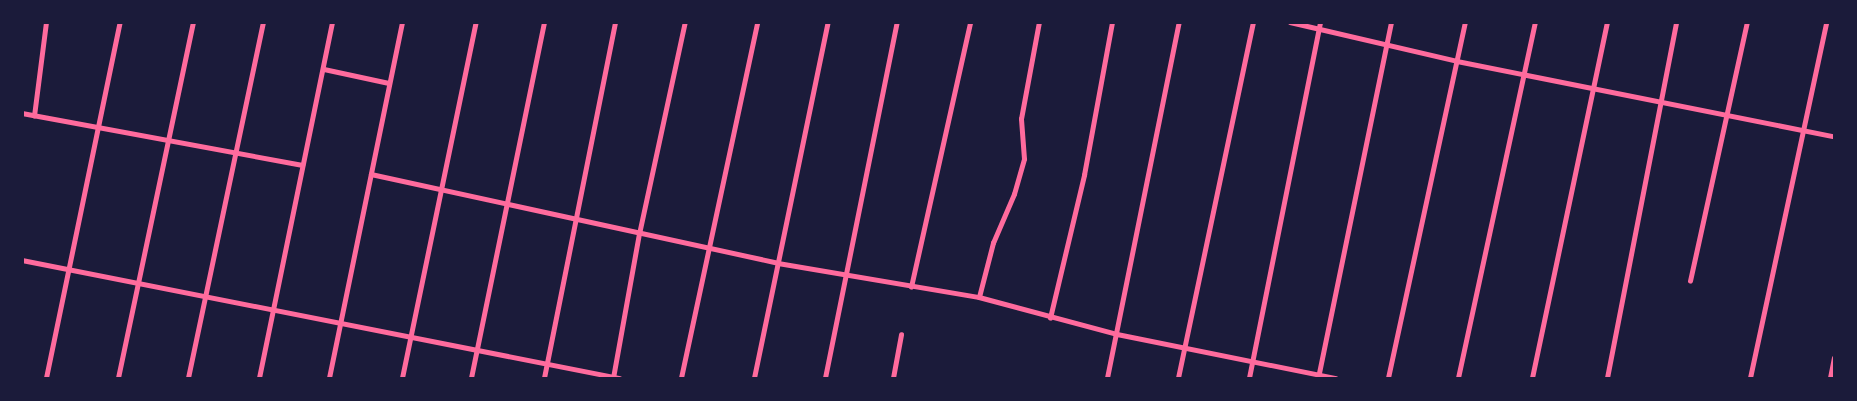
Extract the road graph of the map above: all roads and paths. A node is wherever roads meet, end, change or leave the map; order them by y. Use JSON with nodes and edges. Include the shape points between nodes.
{"nodes":[{"id":1,"x":46,"y":22,"type":"edge"},
{"id":2,"x":120,"y":22,"type":"edge"},
{"id":3,"x":193,"y":22,"type":"edge"},
{"id":4,"x":263,"y":22,"type":"edge"},
{"id":5,"x":332,"y":22,"type":"edge"},
{"id":6,"x":402,"y":22,"type":"edge"},
{"id":7,"x":476,"y":22,"type":"edge"},
{"id":8,"x":544,"y":22,"type":"edge"},
{"id":9,"x":615,"y":22,"type":"edge"},
{"id":10,"x":685,"y":22,"type":"edge"},
{"id":11,"x":757,"y":22,"type":"edge"},
{"id":12,"x":828,"y":22,"type":"edge"},
{"id":13,"x":897,"y":22,"type":"edge"},
{"id":14,"x":970,"y":22,"type":"edge"},
{"id":15,"x":1039,"y":22,"type":"edge"},
{"id":16,"x":1112,"y":22,"type":"edge"},
{"id":17,"x":1179,"y":22,"type":"edge"},
{"id":18,"x":1253,"y":22,"type":"edge"},
{"id":19,"x":1290,"y":22,"type":"edge"},
{"id":20,"x":1320,"y":22,"type":"edge"},
{"id":21,"x":1391,"y":22,"type":"edge"},
{"id":22,"x":1465,"y":22,"type":"edge"},
{"id":23,"x":1536,"y":22,"type":"edge"},
{"id":24,"x":1607,"y":22,"type":"edge"},
{"id":25,"x":1676,"y":22,"type":"edge"},
{"id":26,"x":1747,"y":22,"type":"edge"},
{"id":27,"x":1826,"y":22,"type":"edge"},
{"id":28,"x":1319,"y":29,"type":"junction"},
{"id":29,"x":1386,"y":45,"type":"junction"},
{"id":30,"x":1457,"y":61,"type":"junction"},
{"id":31,"x":324,"y":69,"type":"junction"},
{"id":32,"x":1524,"y":74,"type":"junction"},
{"id":33,"x":389,"y":83,"type":"junction"},
{"id":34,"x":1593,"y":87,"type":"junction"},
{"id":35,"x":1659,"y":99,"type":"junction"},
{"id":36,"x":22,"y":113,"type":"edge"},
{"id":37,"x":1728,"y":113,"type":"junction"},
{"id":38,"x":34,"y":116,"type":"junction"},
{"id":39,"x":99,"y":126,"type":"junction"},
{"id":40,"x":1802,"y":129,"type":"junction"},
{"id":41,"x":1834,"y":136,"type":"edge"},
{"id":42,"x":169,"y":139,"type":"junction"},
{"id":43,"x":236,"y":150,"type":"junction"},
{"id":44,"x":302,"y":165,"type":"junction"},
{"id":45,"x":371,"y":174,"type":"junction"},
{"id":46,"x":441,"y":191,"type":"junction"},
{"id":47,"x":507,"y":205,"type":"junction"},
{"id":48,"x":575,"y":219,"type":"junction"},
{"id":49,"x":639,"y":234,"type":"junction"},
{"id":50,"x":708,"y":248,"type":"junction"},
{"id":51,"x":22,"y":260,"type":"edge"},
{"id":52,"x":778,"y":263,"type":"junction"},
{"id":53,"x":69,"y":269,"type":"junction"},
{"id":54,"x":846,"y":274,"type":"junction"},
{"id":55,"x":1690,"y":281,"type":"dead end"},
{"id":56,"x":138,"y":284,"type":"junction"},
{"id":57,"x":911,"y":287,"type":"junction"},
{"id":58,"x":205,"y":296,"type":"junction"},
{"id":59,"x":979,"y":297,"type":"junction"},
{"id":60,"x":272,"y":311,"type":"junction"},
{"id":61,"x":1050,"y":318,"type":"junction"},
{"id":62,"x":340,"y":324,"type":"junction"},
{"id":63,"x":1117,"y":334,"type":"junction"},
{"id":64,"x":901,"y":336,"type":"dead end"},
{"id":65,"x":410,"y":338,"type":"junction"},
{"id":66,"x":1184,"y":348,"type":"junction"},
{"id":67,"x":478,"y":351,"type":"junction"},
{"id":68,"x":1834,"y":358,"type":"edge"},
{"id":69,"x":1252,"y":362,"type":"junction"},
{"id":70,"x":547,"y":364,"type":"junction"},
{"id":71,"x":1318,"y":377,"type":"edge"},
{"id":72,"x":46,"y":378,"type":"edge"},
{"id":73,"x":118,"y":378,"type":"edge"},
{"id":74,"x":188,"y":378,"type":"edge"},
{"id":75,"x":259,"y":378,"type":"edge"},
{"id":76,"x":329,"y":378,"type":"edge"},
{"id":77,"x":402,"y":378,"type":"edge"},
{"id":78,"x":471,"y":378,"type":"edge"},
{"id":79,"x":544,"y":378,"type":"edge"},
{"id":80,"x":613,"y":378,"type":"edge"},
{"id":81,"x":619,"y":378,"type":"edge"},
{"id":82,"x":681,"y":378,"type":"edge"},
{"id":83,"x":754,"y":378,"type":"edge"},
{"id":84,"x":825,"y":378,"type":"edge"},
{"id":85,"x":893,"y":378,"type":"edge"},
{"id":86,"x":1107,"y":378,"type":"edge"},
{"id":87,"x":1178,"y":378,"type":"edge"},
{"id":88,"x":1249,"y":378,"type":"edge"},
{"id":89,"x":1336,"y":378,"type":"edge"},
{"id":90,"x":1388,"y":378,"type":"edge"},
{"id":91,"x":1458,"y":378,"type":"edge"},
{"id":92,"x":1532,"y":378,"type":"edge"},
{"id":93,"x":1607,"y":378,"type":"edge"},
{"id":94,"x":1750,"y":378,"type":"edge"},
{"id":95,"x":1830,"y":378,"type":"edge"}],
"edges":[{"from":1,"to":38,"type":"street"},
{"from":2,"to":39,"type":"street"},
{"from":3,"to":42,"type":"street"},
{"from":4,"to":43,"type":"street"},
{"from":5,"to":31,"type":"street"},
{"from":6,"to":33,"type":"street"},
{"from":7,"to":46,"type":"street"},
{"from":8,"to":47,"type":"street"},
{"from":9,"to":48,"type":"street"},
{"from":10,"to":49,"type":"street"},
{"from":11,"to":50,"type":"street"},
{"from":12,"to":52,"type":"street"},
{"from":13,"to":54,"type":"street"},
{"from":14,"to":57,"type":"street"},
{"from":15,"to":59,"type":"street","via":[[1021,119],[1024,158],[1014,194],[993,243]]},
{"from":16,"to":61,"type":"street","via":[[1084,175]]},
{"from":17,"to":63,"type":"street"},
{"from":18,"to":66,"type":"street"},
{"from":19,"to":28,"type":"street"},
{"from":20,"to":28,"type":"street"},
{"from":21,"to":29,"type":"street"},
{"from":22,"to":30,"type":"street"},
{"from":23,"to":32,"type":"street"},
{"from":24,"to":34,"type":"street"},
{"from":25,"to":35,"type":"street"},
{"from":26,"to":37,"type":"street"},
{"from":27,"to":40,"type":"street"},
{"from":28,"to":29,"type":"street"},
{"from":28,"to":69,"type":"street"},
{"from":29,"to":30,"type":"street"},
{"from":29,"to":71,"type":"street"},
{"from":30,"to":32,"type":"street"},
{"from":30,"to":90,"type":"street"},
{"from":31,"to":33,"type":"street"},
{"from":31,"to":44,"type":"street"},
{"from":32,"to":34,"type":"street"},
{"from":32,"to":91,"type":"street","via":[[1498,206]]},
{"from":33,"to":45,"type":"street"},
{"from":34,"to":35,"type":"street"},
{"from":34,"to":92,"type":"street"},
{"from":35,"to":37,"type":"street"},
{"from":35,"to":93,"type":"street"},
{"from":36,"to":38,"type":"street"},
{"from":37,"to":40,"type":"street"},
{"from":37,"to":55,"type":"street"},
{"from":38,"to":39,"type":"street"},
{"from":39,"to":42,"type":"street"},
{"from":39,"to":53,"type":"street"},
{"from":40,"to":41,"type":"street"},
{"from":40,"to":94,"type":"street"},
{"from":42,"to":43,"type":"street"},
{"from":42,"to":56,"type":"street"},
{"from":43,"to":44,"type":"street"},
{"from":43,"to":58,"type":"street"},
{"from":44,"to":60,"type":"street"},
{"from":45,"to":46,"type":"street"},
{"from":45,"to":62,"type":"street"},
{"from":46,"to":47,"type":"street"},
{"from":46,"to":65,"type":"street"},
{"from":47,"to":48,"type":"street"},
{"from":47,"to":67,"type":"street"},
{"from":48,"to":49,"type":"street"},
{"from":48,"to":70,"type":"street"},
{"from":49,"to":50,"type":"street"},
{"from":49,"to":80,"type":"street"},
{"from":50,"to":52,"type":"street"},
{"from":50,"to":82,"type":"street"},
{"from":51,"to":53,"type":"street"},
{"from":52,"to":54,"type":"street"},
{"from":52,"to":83,"type":"street"},
{"from":53,"to":56,"type":"street"},
{"from":53,"to":72,"type":"street"},
{"from":54,"to":57,"type":"street"},
{"from":54,"to":84,"type":"street"},
{"from":56,"to":58,"type":"street"},
{"from":56,"to":73,"type":"street"},
{"from":57,"to":59,"type":"street"},
{"from":58,"to":60,"type":"street"},
{"from":58,"to":74,"type":"street"},
{"from":59,"to":61,"type":"street"},
{"from":60,"to":62,"type":"street"},
{"from":60,"to":75,"type":"street"},
{"from":61,"to":63,"type":"street"},
{"from":62,"to":65,"type":"street"},
{"from":62,"to":76,"type":"street"},
{"from":63,"to":66,"type":"street"},
{"from":63,"to":86,"type":"street"},
{"from":64,"to":85,"type":"street"},
{"from":65,"to":67,"type":"street"},
{"from":65,"to":77,"type":"street"},
{"from":66,"to":69,"type":"street"},
{"from":66,"to":87,"type":"street"},
{"from":67,"to":70,"type":"street"},
{"from":67,"to":78,"type":"street"},
{"from":68,"to":95,"type":"street"},
{"from":69,"to":71,"type":"street"},
{"from":69,"to":88,"type":"street"},
{"from":70,"to":79,"type":"street"},
{"from":70,"to":80,"type":"street"},
{"from":71,"to":89,"type":"street"},
{"from":80,"to":81,"type":"street"}]}
